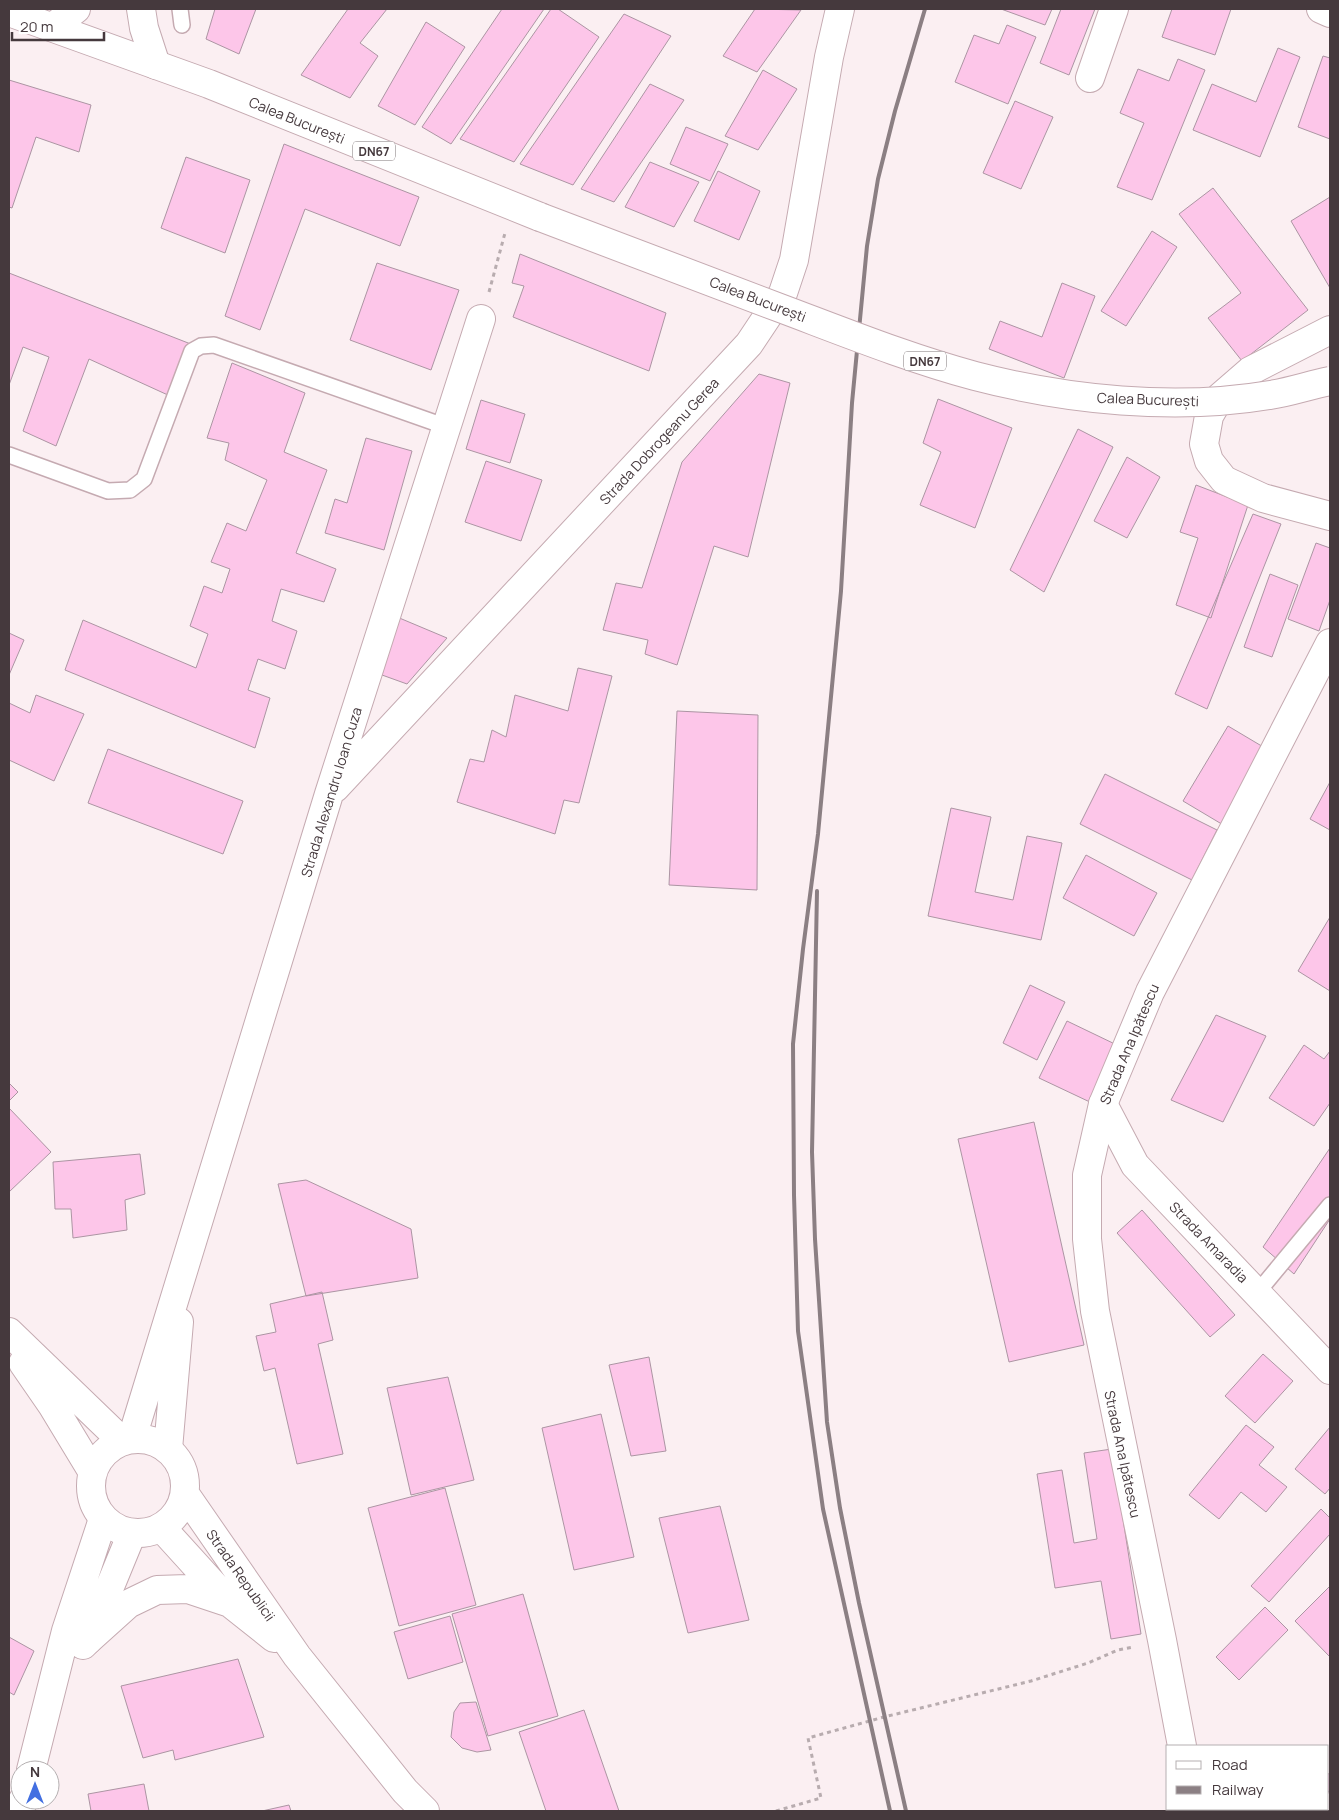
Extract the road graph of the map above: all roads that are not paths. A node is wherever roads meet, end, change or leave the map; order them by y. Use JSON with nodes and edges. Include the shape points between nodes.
{"nodes":[{"id":1,"x":76,"y":9,"type":"edge"},
{"id":2,"x":140,"y":9,"type":"edge"},
{"id":3,"x":180,"y":9,"type":"edge"},
{"id":4,"x":840,"y":9,"type":"edge"},
{"id":5,"x":1114,"y":9,"type":"edge"},
{"id":6,"x":1321,"y":9,"type":"edge"},
{"id":7,"x":9,"y":12,"type":"edge"},
{"id":8,"x":1330,"y":13,"type":"edge"},
{"id":9,"x":56,"y":18,"type":"edge"},
{"id":10,"x":182,"y":25,"type":"dead end"},
{"id":11,"x":156,"y":65,"type":"junction"},
{"id":12,"x":1090,"y":78,"type":"dead end"},
{"id":13,"x":481,"y":319,"type":"road end"},
{"id":14,"x":1330,"y":330,"type":"edge"},
{"id":15,"x":1330,"y":380,"type":"edge"},
{"id":16,"x":447,"y":427,"type":"junction"},
{"id":17,"x":9,"y":455,"type":"edge"},
{"id":18,"x":1330,"y":516,"type":"edge"},
{"id":19,"x":1330,"y":644,"type":"edge"},
{"id":20,"x":329,"y":794,"type":"junction"},
{"id":21,"x":1102,"y":1104,"type":"junction"},
{"id":22,"x":1330,"y":1205,"type":"edge"},
{"id":23,"x":184,"y":1266,"type":"junction"},
{"id":24,"x":1257,"y":1293,"type":"junction"},
{"id":25,"x":9,"y":1332,"type":"edge"},
{"id":26,"x":9,"y":1343,"type":"edge"},
{"id":27,"x":1330,"y":1370,"type":"edge"},
{"id":28,"x":127,"y":1440,"type":"junction"},
{"id":29,"x":168,"y":1449,"type":"junction"},
{"id":30,"x":92,"y":1471,"type":"junction"},
{"id":31,"x":185,"y":1494,"type":"junction"},
{"id":32,"x":103,"y":1519,"type":"junction"},
{"id":33,"x":161,"y":1527,"type":"junction"},
{"id":34,"x":132,"y":1533,"type":"junction"},
{"id":35,"x":230,"y":1603,"type":"junction"},
{"id":36,"x":88,"y":1640,"type":"junction"},
{"id":37,"x":297,"y":1656,"type":"junction"},
{"id":38,"x":56,"y":1676,"type":"junction"},
{"id":39,"x":1182,"y":1745,"type":"edge"},
{"id":40,"x":34,"y":1760,"type":"edge"},
{"id":41,"x":410,"y":1801,"type":"edge"},
{"id":42,"x":424,"y":1811,"type":"edge"}],
"edges":[{"from":1,"to":9,"type":"main road"},
{"from":2,"to":11,"type":"main road"},
{"from":3,"to":10,"type":"lane"},
{"from":4,"to":20,"type":"main road","name":"Strada Dobrogeanu Gerea","via":[[828,57],[794,260],[783,293],[749,344]]},
{"from":5,"to":12,"type":"main road"},
{"from":6,"to":8,"type":"main road"},
{"from":7,"to":9,"type":"main road","number":"DN67"},
{"from":9,"to":11,"type":"main road","number":"DN67"},
{"from":11,"to":15,"type":"main road","name":"Calea București","number":"DN67","bridge":true,"via":[[513,206],[910,356],[975,376],[1092,397],[1160,402],[1270,395]]},
{"from":13,"to":16,"type":"main road","name":"Strada Alexandru Ioan Cuza"},
{"from":14,"to":18,"type":"main road","via":[[1250,371],[1220,397],[1209,416],[1204,444],[1209,461],[1224,480],[1263,498]]},
{"from":16,"to":17,"type":"lane","via":[[214,345],[192,351],[144,479],[130,490],[108,491]]},
{"from":16,"to":20,"type":"main road","name":"Strada Alexandru Ioan Cuza"},
{"from":19,"to":21,"type":"main road","name":"Strada Ana Ipătescu","via":[[1150,992]]},
{"from":20,"to":23,"type":"main road","name":"Strada Alexandru Ioan Cuza"},
{"from":21,"to":24,"type":"main road","name":"Strada Amaradia","via":[[1135,1165]]},
{"from":21,"to":39,"type":"main road","name":"Strada Ana Ipătescu","via":[[1087,1175],[1087,1240],[1094,1302]]},
{"from":22,"to":24,"type":"lane"},
{"from":23,"to":28,"type":"main road","name":"Strada Alexandru Ioan Cuza"},
{"from":23,"to":29,"type":"main road","name":"Strada Alexandru Ioan Cuza"},
{"from":24,"to":27,"type":"main road","name":"Strada Amaradia"},
{"from":25,"to":28,"type":"main road"},
{"from":26,"to":30,"type":"main road","via":[[52,1404]]},
{"from":28,"to":29,"type":"main road","via":[[151,1440]]},
{"from":28,"to":30,"type":"main road","via":[[109,1448],[98,1458]]},
{"from":29,"to":31,"type":"main road","name":"Strada Republicii","via":[[179,1462],[185,1477]]},
{"from":30,"to":32,"type":"main road","via":[[90,1488],[94,1505]]},
{"from":31,"to":33,"type":"main road","via":[[172,1518]]},
{"from":31,"to":37,"type":"main road","name":"Strada Republicii"},
{"from":32,"to":34,"type":"main road"},
{"from":32,"to":38,"type":"main road","via":[[66,1631]]},
{"from":33,"to":34,"type":"main road","via":[[147,1533]]},
{"from":33,"to":35,"type":"main road","name":"Strada Republicii"},
{"from":34,"to":36,"type":"main road"},
{"from":35,"to":36,"type":"main road","via":[[188,1589],[157,1590],[128,1604]]},
{"from":35,"to":37,"type":"main road","name":"Strada Republicii"},
{"from":36,"to":38,"type":"main road"},
{"from":37,"to":41,"type":"main road","name":"Strada Republicii"},
{"from":38,"to":40,"type":"main road"},
{"from":41,"to":42,"type":"main road","name":"Strada Republicii"}]}
